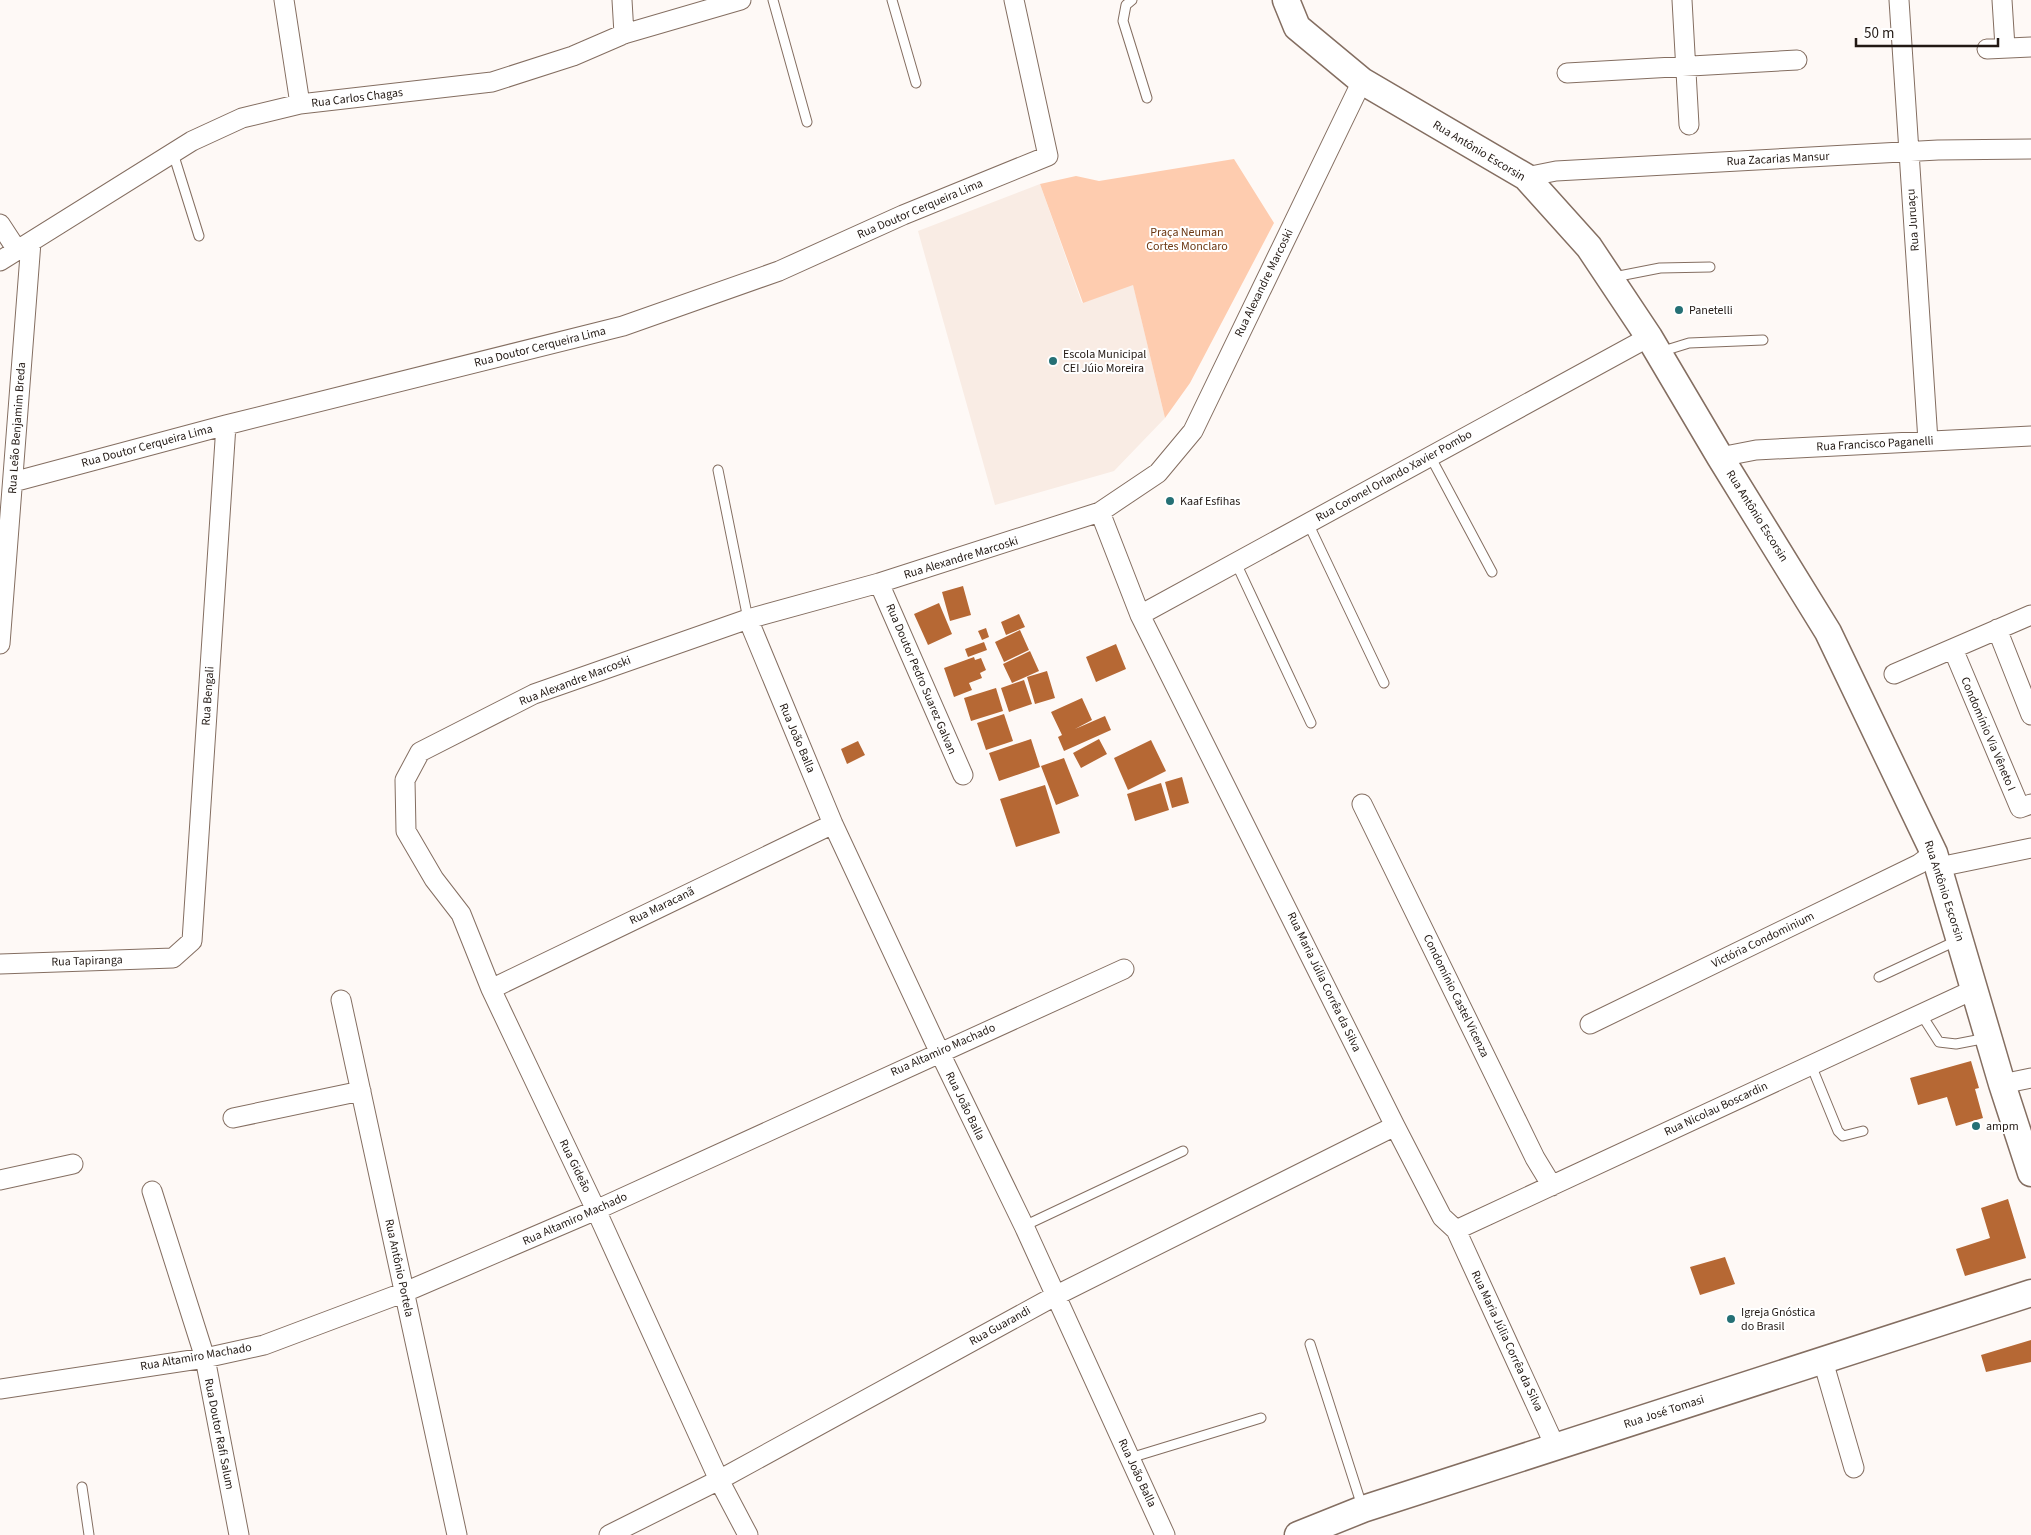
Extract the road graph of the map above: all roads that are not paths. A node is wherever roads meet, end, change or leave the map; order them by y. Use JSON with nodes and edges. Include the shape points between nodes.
{"nodes":[{"id":1,"x":284,"y":0,"type":"edge"},
{"id":2,"x":622,"y":0,"type":"edge"},
{"id":3,"x":773,"y":0,"type":"edge"},
{"id":4,"x":892,"y":0,"type":"edge"},
{"id":5,"x":1014,"y":0,"type":"edge"},
{"id":6,"x":1132,"y":0,"type":"edge"},
{"id":7,"x":1286,"y":0,"type":"edge"},
{"id":8,"x":1682,"y":0,"type":"edge"},
{"id":9,"x":1899,"y":0,"type":"edge"},
{"id":10,"x":2002,"y":0,"type":"edge"},
{"id":11,"x":732,"y":1,"type":"edge"},
{"id":12,"x":624,"y":34,"type":"junction"},
{"id":13,"x":2031,"y":46,"type":"edge"},
{"id":14,"x":1798,"y":60,"type":"dead end"},
{"id":15,"x":1686,"y":67,"type":"junction"},
{"id":16,"x":1567,"y":73,"type":"dead end"},
{"id":17,"x":1362,"y":82,"type":"junction"},
{"id":18,"x":916,"y":83,"type":"dead end"},
{"id":19,"x":1147,"y":98,"type":"dead end"},
{"id":20,"x":300,"y":104,"type":"junction"},
{"id":21,"x":807,"y":122,"type":"dead end"},
{"id":22,"x":1689,"y":125,"type":"dead end"},
{"id":23,"x":2031,"y":149,"type":"edge"},
{"id":24,"x":172,"y":153,"type":"junction"},
{"id":25,"x":1910,"y":153,"type":"junction"},
{"id":26,"x":1526,"y":177,"type":"junction"},
{"id":27,"x":0,"y":224,"type":"edge"},
{"id":28,"x":199,"y":236,"type":"dead end"},
{"id":29,"x":24,"y":246,"type":"junction"},
{"id":30,"x":0,"y":260,"type":"edge"},
{"id":31,"x":1710,"y":267,"type":"dead end"},
{"id":32,"x":1609,"y":278,"type":"junction"},
{"id":33,"x":1764,"y":340,"type":"dead end"},
{"id":34,"x":1654,"y":345,"type":"junction"},
{"id":35,"x":226,"y":425,"type":"junction"},
{"id":36,"x":2031,"y":436,"type":"edge"},
{"id":37,"x":1928,"y":441,"type":"junction"},
{"id":38,"x":1430,"y":456,"type":"junction"},
{"id":39,"x":1720,"y":457,"type":"junction"},
{"id":40,"x":718,"y":470,"type":"dead end"},
{"id":41,"x":14,"y":482,"type":"junction"},
{"id":42,"x":1100,"y":512,"type":"junction"},
{"id":43,"x":1308,"y":523,"type":"junction"},
{"id":44,"x":1236,"y":563,"type":"junction"},
{"id":45,"x":1492,"y":572,"type":"dead end"},
{"id":46,"x":879,"y":583,"type":"junction"},
{"id":47,"x":1140,"y":615,"type":"junction"},
{"id":48,"x":2031,"y":615,"type":"edge"},
{"id":49,"x":748,"y":619,"type":"junction"},
{"id":50,"x":1997,"y":629,"type":"junction"},
{"id":51,"x":0,"y":644,"type":"edge"},
{"id":52,"x":1952,"y":649,"type":"junction"},
{"id":53,"x":1894,"y":674,"type":"dead end"},
{"id":54,"x":1384,"y":683,"type":"dead end"},
{"id":55,"x":2031,"y":715,"type":"edge"},
{"id":56,"x":1311,"y":723,"type":"dead end"},
{"id":57,"x":963,"y":776,"type":"dead end"},
{"id":58,"x":1362,"y":804,"type":"dead end"},
{"id":59,"x":2031,"y":804,"type":"edge"},
{"id":60,"x":833,"y":824,"type":"junction"},
{"id":61,"x":406,"y":831,"type":"joint"},
{"id":62,"x":2031,"y":848,"type":"edge"},
{"id":63,"x":1936,"y":860,"type":"junction"},
{"id":64,"x":1960,"y":939,"type":"junction"},
{"id":65,"x":174,"y":958,"type":"joint"},
{"id":66,"x":0,"y":964,"type":"edge"},
{"id":67,"x":1124,"y":968,"type":"dead end"},
{"id":68,"x":1879,"y":977,"type":"dead end"},
{"id":69,"x":491,"y":989,"type":"junction"},
{"id":70,"x":1975,"y":989,"type":"junction"},
{"id":71,"x":341,"y":1000,"type":"dead end"},
{"id":72,"x":1921,"y":1014,"type":"junction"},
{"id":73,"x":1590,"y":1024,"type":"dead end"},
{"id":74,"x":1989,"y":1038,"type":"junction"},
{"id":75,"x":939,"y":1051,"type":"junction"},
{"id":76,"x":1811,"y":1065,"type":"junction"},
{"id":77,"x":2031,"y":1078,"type":"edge"},
{"id":78,"x":2002,"y":1084,"type":"junction"},
{"id":79,"x":361,"y":1091,"type":"junction"},
{"id":80,"x":233,"y":1118,"type":"dead end"},
{"id":81,"x":1395,"y":1126,"type":"junction"},
{"id":82,"x":1863,"y":1131,"type":"dead end"},
{"id":83,"x":1183,"y":1151,"type":"dead end"},
{"id":84,"x":73,"y":1164,"type":"dead end"},
{"id":85,"x":2031,"y":1172,"type":"edge"},
{"id":86,"x":0,"y":1180,"type":"edge"},
{"id":87,"x":1552,"y":1186,"type":"junction"},
{"id":88,"x":152,"y":1191,"type":"dead end"},
{"id":89,"x":596,"y":1210,"type":"junction"},
{"id":90,"x":1024,"y":1226,"type":"junction"},
{"id":91,"x":1456,"y":1230,"type":"junction"},
{"id":92,"x":405,"y":1292,"type":"junction"},
{"id":93,"x":2031,"y":1293,"type":"edge"},
{"id":94,"x":1055,"y":1296,"type":"junction"},
{"id":95,"x":1310,"y":1344,"type":"dead end"},
{"id":96,"x":204,"y":1358,"type":"junction"},
{"id":97,"x":1822,"y":1361,"type":"junction"},
{"id":98,"x":0,"y":1389,"type":"edge"},
{"id":99,"x":1261,"y":1418,"type":"dead end"},
{"id":100,"x":1555,"y":1446,"type":"junction"},
{"id":101,"x":1130,"y":1458,"type":"junction"},
{"id":102,"x":1854,"y":1468,"type":"dead end"},
{"id":103,"x":719,"y":1480,"type":"junction"},
{"id":104,"x":82,"y":1487,"type":"dead end"},
{"id":105,"x":1363,"y":1509,"type":"junction"},
{"id":106,"x":89,"y":1535,"type":"edge"},
{"id":107,"x":239,"y":1535,"type":"edge"},
{"id":108,"x":457,"y":1535,"type":"edge"},
{"id":109,"x":609,"y":1535,"type":"edge"},
{"id":110,"x":748,"y":1535,"type":"edge"},
{"id":111,"x":1165,"y":1535,"type":"edge"},
{"id":112,"x":1298,"y":1535,"type":"edge"}],
"edges":[{"from":1,"to":20,"type":"street"},
{"from":2,"to":12,"type":"street"},
{"from":3,"to":21,"type":"lane"},
{"from":4,"to":18,"type":"lane"},
{"from":5,"to":35,"type":"street","name":"Rua Doutor Cerqueira Lima","via":[[1048,156],[902,215],[779,271],[623,326]]},
{"from":6,"to":19,"type":"lane","via":[[1126,6],[1123,20]]},
{"from":7,"to":17,"type":"main road","name":"Rua Antônio Escorsin","via":[[1298,27]]},
{"from":8,"to":15,"type":"street"},
{"from":9,"to":25,"type":"street","name":"Rua Juruaçu"},
{"from":10,"to":13,"type":"street","via":[[1996,48]]},
{"from":11,"to":12,"type":"street","name":"Rua Carlos Chagas"},
{"from":12,"to":20,"type":"street","name":"Rua Carlos Chagas","via":[[573,56],[492,82]]},
{"from":14,"to":15,"type":"street"},
{"from":15,"to":16,"type":"street"},
{"from":15,"to":22,"type":"street"},
{"from":17,"to":26,"type":"main road","name":"Rua Antônio Escorsin"},
{"from":17,"to":42,"type":"street","name":"Rua Alexandre Marcoski","via":[[1193,431],[1158,473]]},
{"from":20,"to":24,"type":"street","name":"Rua Carlos Chagas","via":[[242,118]]},
{"from":23,"to":25,"type":"street","name":"Rua Zacarias Mansur"},
{"from":24,"to":28,"type":"lane"},
{"from":24,"to":29,"type":"street","name":"Rua Carlos Chagas"},
{"from":25,"to":26,"type":"street","name":"Rua Zacarias Mansur","via":[[1556,170]]},
{"from":25,"to":37,"type":"street","name":"Rua Juruaçu"},
{"from":26,"to":32,"type":"main road","name":"Rua Antônio Escorsin","via":[[1589,247]]},
{"from":27,"to":29,"type":"street"},
{"from":29,"to":30,"type":"street","name":"Rua Carlos Chagas"},
{"from":29,"to":41,"type":"street","name":"Rua Leão Benjamim Breda"},
{"from":31,"to":32,"type":"lane","via":[[1660,268]]},
{"from":32,"to":34,"type":"main road","name":"Rua Antônio Escorsin"},
{"from":33,"to":34,"type":"lane"},
{"from":34,"to":38,"type":"street","name":"Rua Coronel Orlando Xavier Pombo"},
{"from":34,"to":39,"type":"main road","name":"Rua Antônio Escorsin"},
{"from":35,"to":41,"type":"street","name":"Rua Doutor Cerqueira Lima"},
{"from":35,"to":65,"type":"street","name":"Rua Bengali","via":[[192,941]]},
{"from":36,"to":37,"type":"street","name":"Rua Francisco Paganelli"},
{"from":37,"to":39,"type":"street","name":"Rua Francisco Paganelli","via":[[1756,450]]},
{"from":38,"to":43,"type":"street","name":"Rua Coronel Orlando Xavier Pombo"},
{"from":38,"to":45,"type":"lane"},
{"from":39,"to":63,"type":"main road","name":"Rua Antônio Escorsin","via":[[1828,632]]},
{"from":40,"to":49,"type":"lane"},
{"from":41,"to":51,"type":"street","name":"Rua Leão Benjamim Breda"},
{"from":42,"to":46,"type":"street","name":"Rua Alexandre Marcoski"},
{"from":42,"to":47,"type":"street","name":"Rua Maria Júlia Corrêa da Silva"},
{"from":43,"to":44,"type":"street","name":"Rua Coronel Orlando Xavier Pombo"},
{"from":43,"to":54,"type":"lane"},
{"from":44,"to":47,"type":"street","name":"Rua Coronel Orlando Xavier Pombo"},
{"from":44,"to":56,"type":"lane"},
{"from":46,"to":49,"type":"street","name":"Rua Alexandre Marcoski"},
{"from":46,"to":57,"type":"street","name":"Rua Doutor Pedro Suarez Galvan"},
{"from":47,"to":81,"type":"street","name":"Rua Maria Júlia Corrêa da Silva"},
{"from":48,"to":50,"type":"street"},
{"from":49,"to":60,"type":"street","name":"Rua João Balla"},
{"from":49,"to":61,"type":"street","name":"Rua Alexandre Marcoski","via":[[534,694],[420,752],[404,780]]},
{"from":50,"to":52,"type":"street"},
{"from":50,"to":55,"type":"street"},
{"from":52,"to":53,"type":"street"},
{"from":52,"to":59,"type":"street","name":"Condomínio Via Vêneto I","via":[[2020,808]]},
{"from":58,"to":87,"type":"street","name":"Condomínio Castel Vicenza","via":[[1535,1158]]},
{"from":60,"to":69,"type":"street","name":"Rua Maracanã"},
{"from":60,"to":75,"type":"street","name":"Rua João Balla"},
{"from":61,"to":69,"type":"street","name":"Rua Gideão","via":[[434,879],[461,914]]},
{"from":62,"to":63,"type":"street"},
{"from":63,"to":64,"type":"main road","name":"Rua Antônio Escorsin"},
{"from":63,"to":73,"type":"street","name":"Victória Condominium","via":[[1919,864]]},
{"from":64,"to":68,"type":"lane"},
{"from":64,"to":70,"type":"main road","name":"Rua Antônio Escorsin"},
{"from":65,"to":66,"type":"street","name":"Rua Tapiranga"},
{"from":67,"to":75,"type":"street","name":"Rua Altamiro Machado"},
{"from":69,"to":89,"type":"street","name":"Rua Gideão"},
{"from":70,"to":72,"type":"street","name":"Rua Nicolau Boscardin"},
{"from":70,"to":74,"type":"main road","name":"Rua Antônio Escorsin"},
{"from":71,"to":79,"type":"street","name":"Rua Antônio Portela"},
{"from":72,"to":74,"type":"lane","via":[[1939,1042],[1956,1044]]},
{"from":72,"to":76,"type":"street","name":"Rua Nicolau Boscardin"},
{"from":74,"to":78,"type":"main road","name":"Rua Antônio Escorsin"},
{"from":75,"to":89,"type":"street","name":"Rua Altamiro Machado"},
{"from":75,"to":90,"type":"street","name":"Rua João Balla"},
{"from":76,"to":82,"type":"lane","via":[[1838,1131],[1843,1136]]},
{"from":76,"to":87,"type":"street","name":"Rua Nicolau Boscardin"},
{"from":77,"to":78,"type":"street"},
{"from":78,"to":85,"type":"main road","name":"Rua Antônio Escorsin"},
{"from":79,"to":80,"type":"street"},
{"from":79,"to":92,"type":"street","name":"Rua Antônio Portela"},
{"from":81,"to":91,"type":"street","name":"Rua Maria Júlia Corrêa da Silva","via":[[1442,1217]]},
{"from":81,"to":94,"type":"street","name":"Rua Guarandi"},
{"from":83,"to":90,"type":"lane"},
{"from":84,"to":86,"type":"street"},
{"from":87,"to":91,"type":"street","name":"Rua Nicolau Boscardin"},
{"from":88,"to":96,"type":"street","name":"Rua Doutor Rafi Salum"},
{"from":89,"to":92,"type":"street","name":"Rua Altamiro Machado"},
{"from":89,"to":103,"type":"street","name":"Rua Gideão"},
{"from":90,"to":94,"type":"street","name":"Rua João Balla"},
{"from":91,"to":100,"type":"street","name":"Rua Maria Júlia Corrêa da Silva"},
{"from":92,"to":96,"type":"street","name":"Rua Altamiro Machado","via":[[264,1345]]},
{"from":92,"to":108,"type":"street","name":"Rua Antônio Portela"},
{"from":93,"to":97,"type":"main road","name":"Rua José Tomasi"},
{"from":94,"to":101,"type":"street","name":"Rua João Balla"},
{"from":94,"to":103,"type":"street","name":"Rua Guarandi"},
{"from":95,"to":105,"type":"lane"},
{"from":96,"to":98,"type":"street","name":"Rua Altamiro Machado"},
{"from":96,"to":107,"type":"street","name":"Rua Doutor Rafi Salum"},
{"from":97,"to":100,"type":"main road","name":"Rua José Tomasi"},
{"from":97,"to":102,"type":"street"},
{"from":99,"to":101,"type":"lane"},
{"from":100,"to":105,"type":"main road","name":"Rua José Tomasi"},
{"from":101,"to":111,"type":"street","name":"Rua João Balla"},
{"from":103,"to":109,"type":"street","name":"Rua Guarandi"},
{"from":103,"to":110,"type":"street","name":"Rua Gideão"},
{"from":104,"to":106,"type":"lane"},
{"from":105,"to":112,"type":"main road","name":"Rua José Tomasi"}]}
